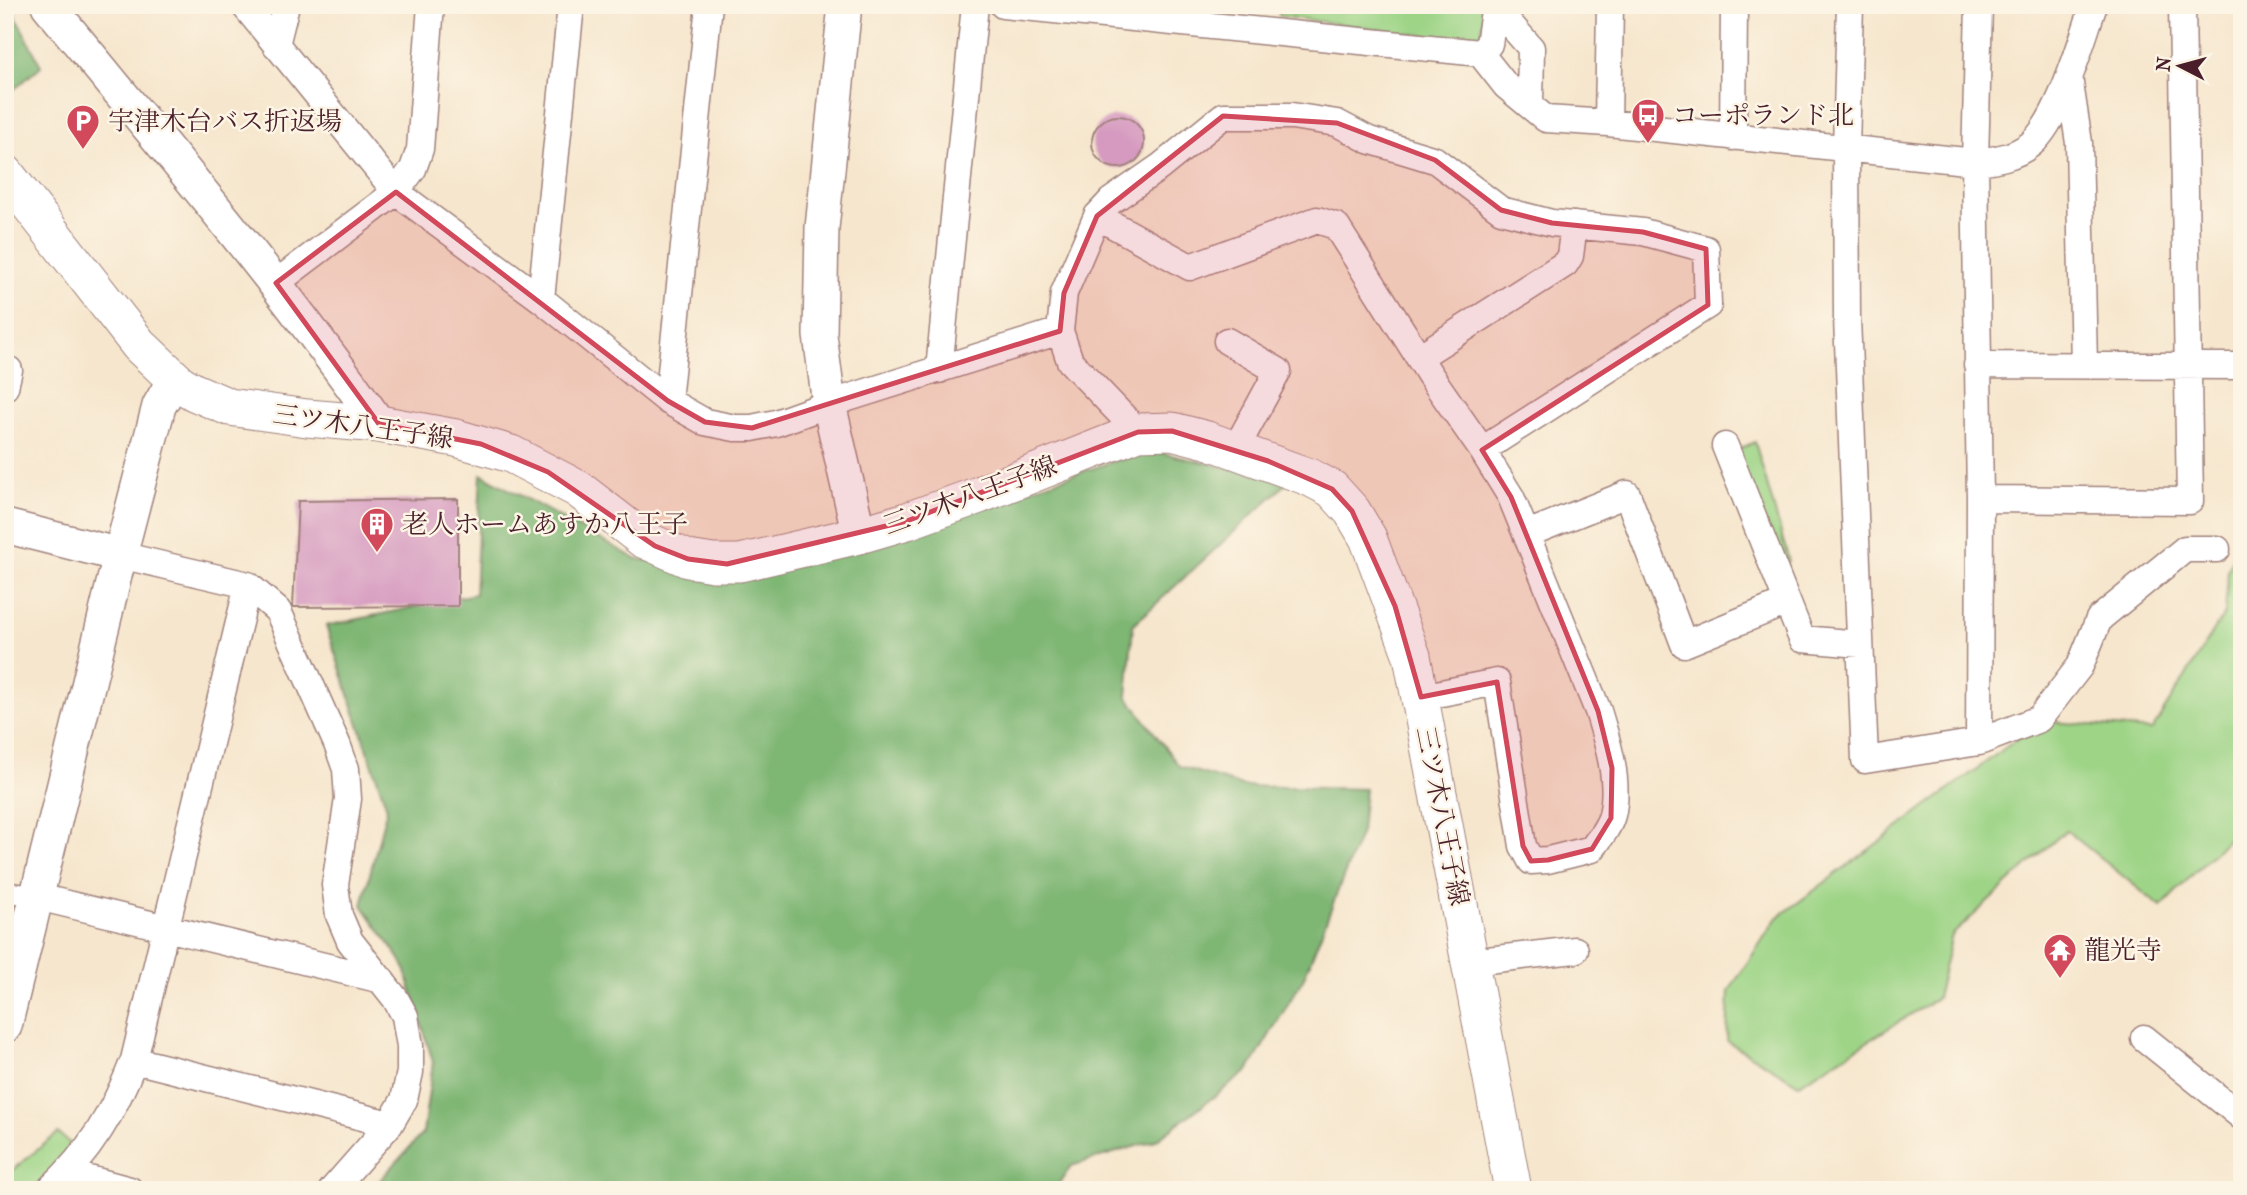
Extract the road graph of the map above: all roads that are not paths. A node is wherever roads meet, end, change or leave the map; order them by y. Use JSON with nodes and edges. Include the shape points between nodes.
{"nodes":[{"id":1,"x":48,"y":5,"type":"edge"},
{"id":2,"x":244,"y":5,"type":"edge"},
{"id":3,"x":286,"y":5,"type":"edge"},
{"id":4,"x":431,"y":5,"type":"edge"},
{"id":5,"x":571,"y":5,"type":"edge"},
{"id":6,"x":709,"y":5,"type":"edge"},
{"id":7,"x":845,"y":5,"type":"edge"},
{"id":8,"x":975,"y":5,"type":"edge"},
{"id":9,"x":1003,"y":5,"type":"edge"},
{"id":10,"x":1610,"y":5,"type":"edge"},
{"id":11,"x":1734,"y":5,"type":"edge"},
{"id":12,"x":1850,"y":5,"type":"edge"},
{"id":13,"x":1979,"y":5,"type":"edge"},
{"id":14,"x":2094,"y":5,"type":"edge"},
{"id":15,"x":2182,"y":5,"type":"edge"},
{"id":16,"x":1495,"y":6,"type":"edge"},
{"id":17,"x":275,"y":45,"type":"junction"},
{"id":18,"x":1480,"y":53,"type":"junction"},
{"id":19,"x":2068,"y":76,"type":"junction"},
{"id":20,"x":1530,"y":104,"type":"junction"},
{"id":21,"x":1608,"y":123,"type":"junction"},
{"id":22,"x":1733,"y":136,"type":"junction"},
{"id":23,"x":1846,"y":148,"type":"junction"},
{"id":24,"x":1975,"y":162,"type":"junction"},
{"id":25,"x":5,"y":173,"type":"edge"},
{"id":26,"x":396,"y":192,"type":"junction"},
{"id":27,"x":1097,"y":216,"type":"junction"},
{"id":28,"x":1574,"y":225,"type":"junction"},
{"id":29,"x":276,"y":283,"type":"junction"},
{"id":30,"x":541,"y":299,"type":"junction"},
{"id":31,"x":1060,"y":331,"type":"junction"},
{"id":32,"x":1227,"y":341,"type":"dead end"},
{"id":33,"x":1419,"y":356,"type":"junction"},
{"id":34,"x":1977,"y":365,"type":"junction"},
{"id":35,"x":2084,"y":365,"type":"junction"},
{"id":36,"x":2190,"y":366,"type":"junction"},
{"id":37,"x":2242,"y":366,"type":"edge"},
{"id":38,"x":5,"y":369,"type":"edge"},
{"id":39,"x":939,"y":370,"type":"junction"},
{"id":40,"x":179,"y":383,"type":"junction"},
{"id":41,"x":5,"y":387,"type":"edge"},
{"id":42,"x":668,"y":401,"type":"junction"},
{"id":43,"x":829,"y":404,"type":"junction"},
{"id":44,"x":379,"y":424,"type":"junction"},
{"id":45,"x":1138,"y":432,"type":"junction"},
{"id":46,"x":1725,"y":446,"type":"dead end"},
{"id":47,"x":1235,"y":450,"type":"junction"},
{"id":48,"x":1482,"y":450,"type":"junction"},
{"id":49,"x":1980,"y":499,"type":"junction"},
{"id":50,"x":5,"y":526,"type":"edge"},
{"id":51,"x":1527,"y":534,"type":"junction"},
{"id":52,"x":859,"y":535,"type":"junction"},
{"id":53,"x":2217,"y":549,"type":"dead end"},
{"id":54,"x":120,"y":555,"type":"junction"},
{"id":55,"x":248,"y":585,"type":"junction"},
{"id":56,"x":1787,"y":602,"type":"junction"},
{"id":57,"x":1860,"y":644,"type":"junction"},
{"id":58,"x":1421,"y":696,"type":"junction"},
{"id":59,"x":1979,"y":742,"type":"junction"},
{"id":60,"x":22,"y":894,"type":"edge"},
{"id":61,"x":164,"y":928,"type":"junction"},
{"id":62,"x":1575,"y":950,"type":"dead end"},
{"id":63,"x":1470,"y":962,"type":"junction"},
{"id":64,"x":382,"y":980,"type":"junction"},
{"id":65,"x":5,"y":1026,"type":"edge"},
{"id":66,"x":2144,"y":1038,"type":"dead end"},
{"id":67,"x":134,"y":1060,"type":"junction"},
{"id":68,"x":2242,"y":1117,"type":"edge"},
{"id":69,"x":390,"y":1124,"type":"junction"},
{"id":70,"x":58,"y":1182,"type":"edge"},
{"id":71,"x":130,"y":1190,"type":"edge"},
{"id":72,"x":332,"y":1190,"type":"edge"},
{"id":73,"x":1513,"y":1190,"type":"edge"}],
"edges":[{"from":1,"to":29,"type":"street"},
{"from":2,"to":17,"type":"street"},
{"from":3,"to":17,"type":"street"},
{"from":4,"to":26,"type":"street","via":[[420,149],[413,169]]},
{"from":5,"to":30,"type":"street"},
{"from":6,"to":42,"type":"street"},
{"from":7,"to":43,"type":"street","via":[[822,240],[820,335]]},
{"from":8,"to":39,"type":"street"},
{"from":9,"to":18,"type":"street"},
{"from":10,"to":21,"type":"street"},
{"from":11,"to":22,"type":"street"},
{"from":12,"to":23,"type":"street"},
{"from":13,"to":24,"type":"street"},
{"from":14,"to":19,"type":"street"},
{"from":15,"to":36,"type":"street"},
{"from":16,"to":18,"type":"street","via":[[1489,44]]},
{"from":16,"to":20,"type":"street","via":[[1531,48]]},
{"from":17,"to":26,"type":"street"},
{"from":18,"to":20,"type":"street","via":[[1506,86]]},
{"from":19,"to":24,"type":"street","via":[[2050,119],[2032,143],[2013,155]]},
{"from":19,"to":35,"type":"street","via":[[2079,142]]},
{"from":20,"to":21,"type":"street","via":[[1546,119]]},
{"from":21,"to":22,"type":"street"},
{"from":22,"to":23,"type":"street"},
{"from":23,"to":24,"type":"street"},
{"from":23,"to":57,"type":"street","via":[[1847,318]]},
{"from":24,"to":34,"type":"street"},
{"from":25,"to":40,"type":"main road","name":"三ツ木八王子線","via":[[139,345]]},
{"from":26,"to":29,"type":"street"},
{"from":26,"to":30,"type":"street"},
{"from":27,"to":28,"type":"street","via":[[1223,116],[1292,116],[1337,123],[1369,140],[1435,160],[1501,210]]},
{"from":27,"to":31,"type":"street","via":[[1063,293]]},
{"from":27,"to":33,"type":"street","via":[[1190,267],[1317,220],[1336,226]]},
{"from":28,"to":33,"type":"street","via":[[1565,264]]},
{"from":28,"to":48,"type":"street","via":[[1643,232],[1706,249],[1708,305]]},
{"from":29,"to":44,"type":"street"},
{"from":30,"to":42,"type":"street"},
{"from":31,"to":39,"type":"street"},
{"from":31,"to":45,"type":"street","via":[[1070,361]]},
{"from":32,"to":47,"type":"street","via":[[1278,371]]},
{"from":33,"to":48,"type":"street"},
{"from":34,"to":35,"type":"street"},
{"from":34,"to":49,"type":"street"},
{"from":35,"to":36,"type":"street"},
{"from":36,"to":37,"type":"street"},
{"from":36,"to":49,"type":"street","via":[[2190,500]]},
{"from":38,"to":41,"type":"street","via":[[9,370]]},
{"from":39,"to":43,"type":"street"},
{"from":40,"to":44,"type":"main road","name":"三ツ木八王子線","via":[[229,407]]},
{"from":40,"to":54,"type":"street","via":[[159,406]]},
{"from":42,"to":43,"type":"street","via":[[705,422],[744,428],[776,423]]},
{"from":43,"to":52,"type":"street"},
{"from":44,"to":52,"type":"main road","name":"三ツ木八王子線","via":[[511,454],[578,489],[643,539],[688,559],[740,563]]},
{"from":45,"to":47,"type":"main road","name":"三ツ木八王子線","via":[[1172,431]]},
{"from":45,"to":52,"type":"main road","name":"三ツ木八王子線","via":[[979,495]]},
{"from":46,"to":56,"type":"street"},
{"from":47,"to":58,"type":"main road","name":"三ツ木八王子線","via":[[1309,477],[1332,489],[1352,511],[1395,606]]},
{"from":48,"to":51,"type":"street"},
{"from":49,"to":59,"type":"street"},
{"from":50,"to":54,"type":"street"},
{"from":51,"to":56,"type":"street","via":[[1627,494],[1684,644]]},
{"from":51,"to":58,"type":"street","via":[[1607,741],[1615,797],[1611,818],[1592,849],[1531,861],[1524,846],[1497,682]]},
{"from":53,"to":59,"type":"street","via":[[2185,549],[2099,618],[2080,666],[2039,719]]},
{"from":54,"to":55,"type":"street"},
{"from":54,"to":60,"type":"street"},
{"from":55,"to":61,"type":"street"},
{"from":55,"to":64,"type":"street","via":[[278,611],[346,769],[348,799],[335,885],[339,915],[350,941]]},
{"from":56,"to":57,"type":"street","via":[[1802,639]]},
{"from":57,"to":59,"type":"street","via":[[1865,760]]},
{"from":58,"to":63,"type":"main road","name":"三ツ木八王子線"},
{"from":60,"to":61,"type":"street"},
{"from":60,"to":65,"type":"street"},
{"from":61,"to":64,"type":"street"},
{"from":61,"to":67,"type":"street"},
{"from":62,"to":63,"type":"street"},
{"from":63,"to":73,"type":"main road","name":"三ツ木八王子線"},
{"from":64,"to":69,"type":"street","via":[[405,1016],[410,1046],[404,1100]]},
{"from":66,"to":68,"type":"street"},
{"from":67,"to":69,"type":"street"},
{"from":67,"to":70,"type":"street","via":[[119,1099],[95,1138]]},
{"from":69,"to":72,"type":"street"},
{"from":70,"to":71,"type":"street"}]}
